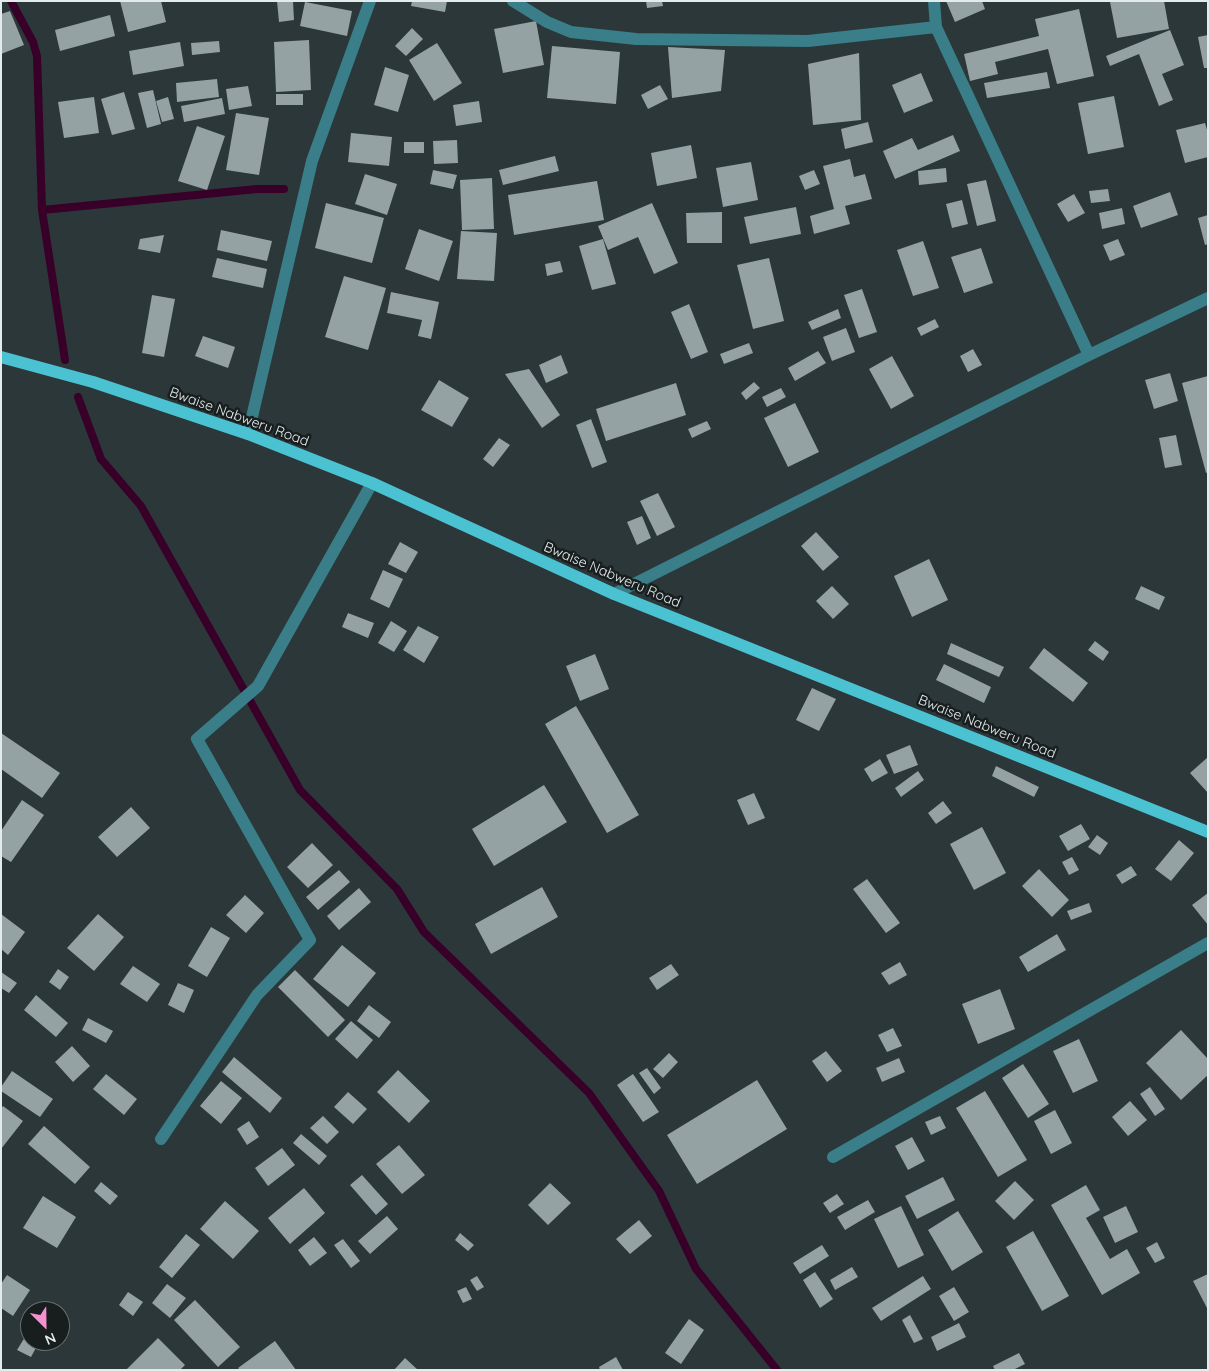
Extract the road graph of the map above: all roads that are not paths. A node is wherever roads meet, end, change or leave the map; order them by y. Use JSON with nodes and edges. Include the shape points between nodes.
{"nodes":[{"id":1,"x":370,"y":1,"type":"edge"},
{"id":2,"x":513,"y":1,"type":"edge"},
{"id":3,"x":934,"y":1,"type":"edge"},
{"id":4,"x":936,"y":27,"type":"junction"},
{"id":5,"x":1208,"y":298,"type":"edge"},
{"id":6,"x":1089,"y":355,"type":"junction"},
{"id":7,"x":1,"y":357,"type":"edge"},
{"id":8,"x":248,"y":434,"type":"junction"},
{"id":9,"x":372,"y":483,"type":"junction"},
{"id":10,"x":614,"y":594,"type":"junction"},
{"id":11,"x":1206,"y":829,"type":"edge"},
{"id":12,"x":1208,"y":943,"type":"edge"},
{"id":13,"x":162,"y":1139,"type":"dead end"},
{"id":14,"x":833,"y":1157,"type":"dead end"}],
"edges":[{"from":1,"to":8,"type":"street","via":[[312,161]]},
{"from":2,"to":4,"type":"street","via":[[571,32],[636,39],[808,41]]},
{"from":3,"to":4,"type":"street"},
{"from":4,"to":6,"type":"street"},
{"from":5,"to":6,"type":"street"},
{"from":6,"to":10,"type":"street"},
{"from":7,"to":8,"type":"main road","name":"Bwaise Nabweru Road","via":[[94,382]]},
{"from":8,"to":9,"type":"main road","name":"Bwaise Nabweru Road"},
{"from":9,"to":10,"type":"main road","name":"Bwaise Nabweru Road"},
{"from":9,"to":13,"type":"street","via":[[258,686],[197,739],[310,940],[257,995]]},
{"from":10,"to":11,"type":"main road","name":"Bwaise Nabweru Road"},
{"from":12,"to":14,"type":"street"}]}
